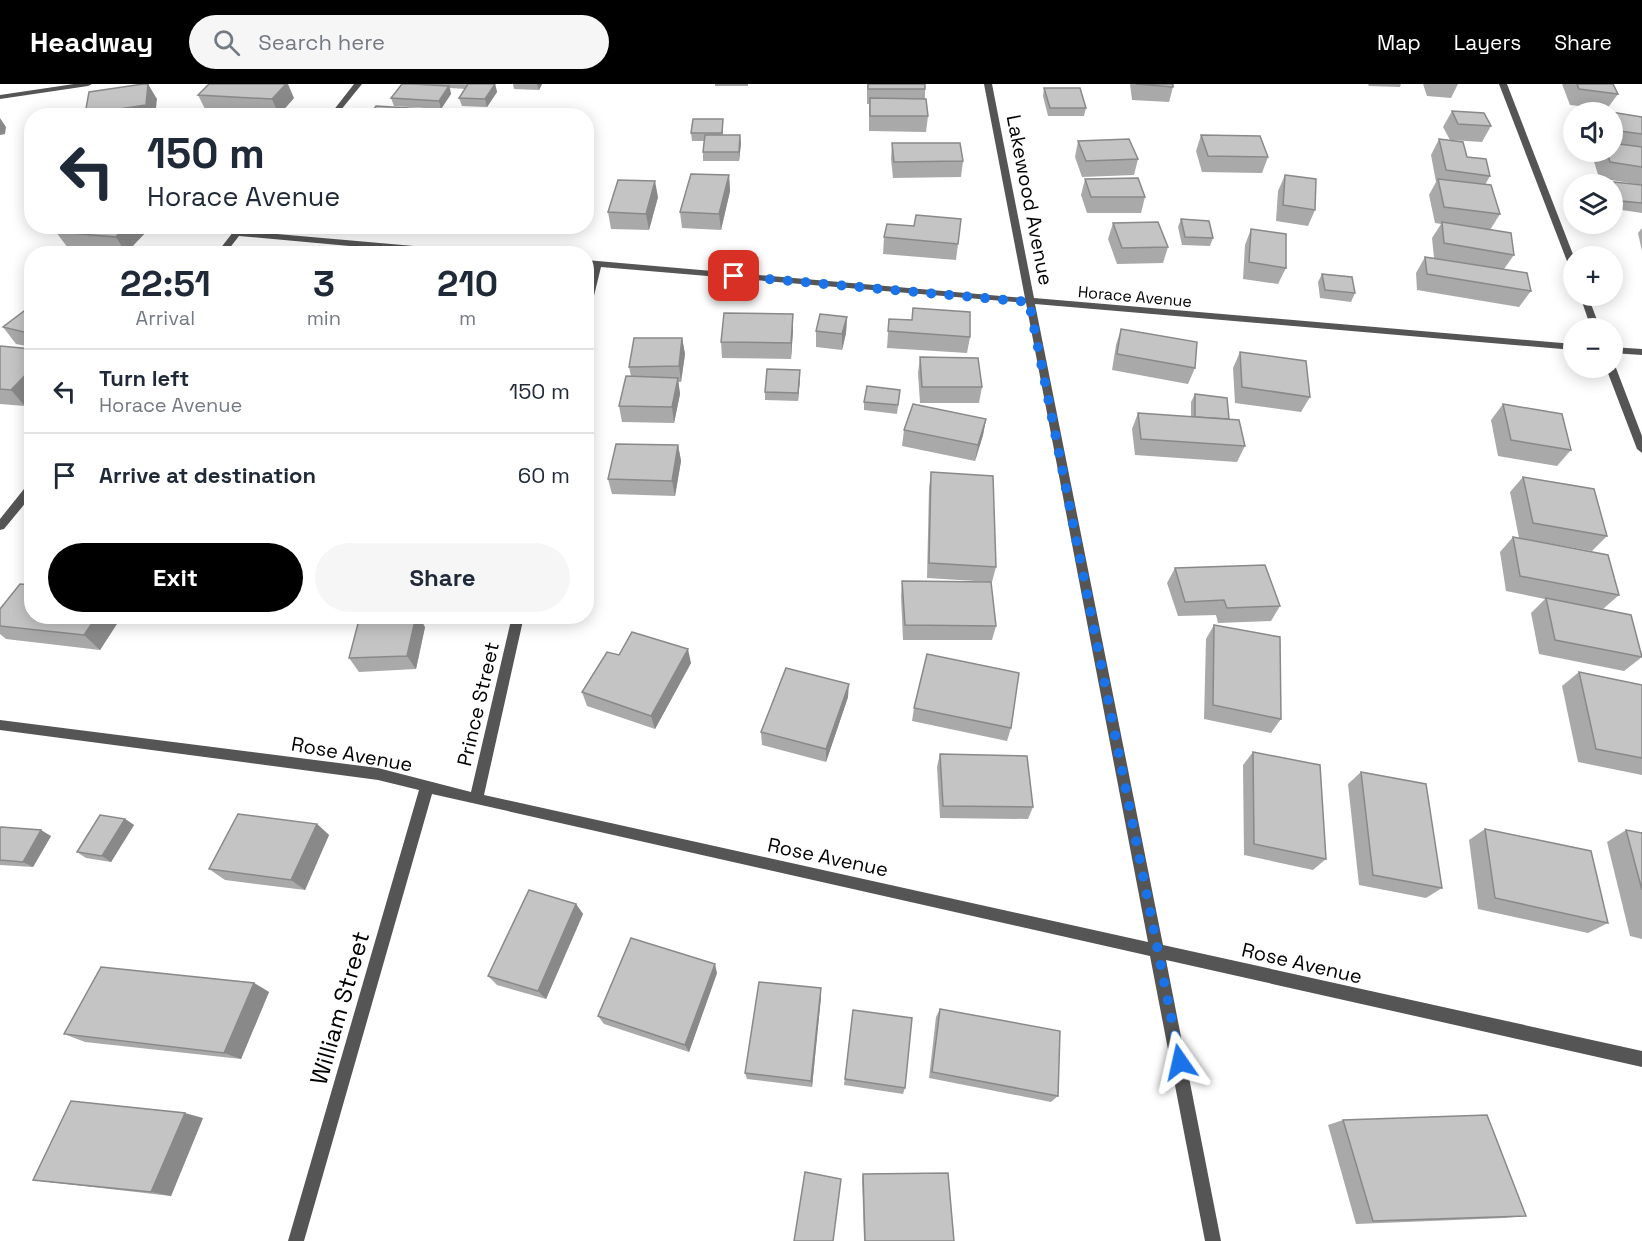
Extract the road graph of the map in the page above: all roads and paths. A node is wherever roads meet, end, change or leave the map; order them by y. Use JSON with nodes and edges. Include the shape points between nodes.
{"nodes":[{"id":1,"x":88,"y":84,"type":"edge"},
{"id":2,"x":358,"y":84,"type":"edge"},
{"id":3,"x":988,"y":84,"type":"edge"},
{"id":4,"x":1503,"y":84,"type":"edge"},
{"id":5,"x":0,"y":97,"type":"edge"},
{"id":6,"x":338,"y":108,"type":"edge"},
{"id":7,"x":236,"y":234,"type":"edge"},
{"id":8,"x":278,"y":234,"type":"edge"},
{"id":9,"x":226,"y":246,"type":"edge"},
{"id":10,"x":394,"y":246,"type":"edge"},
{"id":11,"x":1566,"y":246,"type":"edge"},
{"id":12,"x":597,"y":264,"type":"joint"},
{"id":13,"x":594,"y":277,"type":"edge"},
{"id":14,"x":1029,"y":302,"type":"junction"},
{"id":15,"x":1563,"y":346,"type":"edge"},
{"id":16,"x":1623,"y":351,"type":"edge"},
{"id":17,"x":1642,"y":352,"type":"edge"},
{"id":18,"x":1615,"y":378,"type":"edge"},
{"id":19,"x":1642,"y":448,"type":"edge"},
{"id":20,"x":24,"y":497,"type":"edge"},
{"id":21,"x":0,"y":526,"type":"edge"},
{"id":22,"x":516,"y":624,"type":"edge"},
{"id":23,"x":0,"y":725,"type":"edge"},
{"id":24,"x":428,"y":787,"type":"junction"},
{"id":25,"x":477,"y":799,"type":"junction"},
{"id":26,"x":1159,"y":950,"type":"junction"},
{"id":27,"x":1642,"y":1059,"type":"edge"},
{"id":28,"x":296,"y":1241,"type":"edge"},
{"id":29,"x":1214,"y":1241,"type":"edge"}],
"edges":[{"from":1,"to":5,"type":"street"},
{"from":2,"to":6,"type":"street"},
{"from":3,"to":14,"type":"street","name":"Lakewood Avenue"},
{"from":4,"to":11,"type":"street"},
{"from":7,"to":9,"type":"street"},
{"from":8,"to":10,"type":"street"},
{"from":12,"to":13,"type":"street"},
{"from":12,"to":14,"type":"street","name":"Horace Avenue"},
{"from":14,"to":15,"type":"street","name":"Horace Avenue"},
{"from":14,"to":26,"type":"street","name":"Lakewood Avenue"},
{"from":16,"to":17,"type":"street"},
{"from":18,"to":19,"type":"street"},
{"from":20,"to":21,"type":"street"},
{"from":22,"to":25,"type":"street","name":"Prince Street"},
{"from":23,"to":24,"type":"street","name":"Rose Avenue","via":[[378,774]]},
{"from":24,"to":25,"type":"street","name":"Rose Avenue"},
{"from":24,"to":28,"type":"street","name":"William Street"},
{"from":25,"to":26,"type":"street","name":"Rose Avenue"},
{"from":26,"to":27,"type":"street","name":"Rose Avenue"},
{"from":26,"to":29,"type":"street","name":"Lakewood Avenue"}]}
